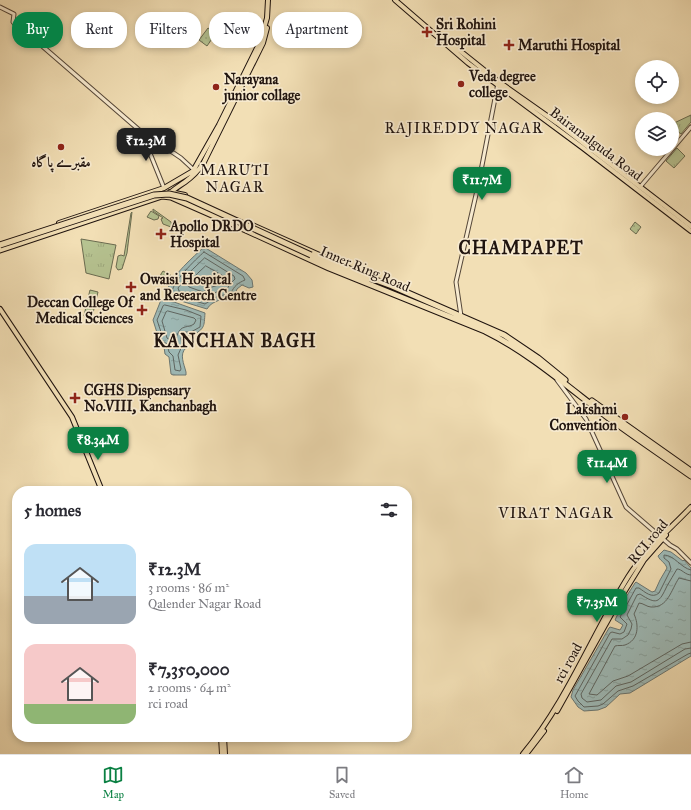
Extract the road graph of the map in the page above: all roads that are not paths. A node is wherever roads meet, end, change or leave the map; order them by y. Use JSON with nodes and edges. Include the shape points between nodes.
{"nodes":[{"id":1,"x":269,"y":0,"type":"edge"},
{"id":2,"x":395,"y":0,"type":"edge"},
{"id":3,"x":400,"y":0,"type":"edge"},
{"id":4,"x":0,"y":7,"type":"edge"},
{"id":5,"x":498,"y":83,"type":"junction"},
{"id":6,"x":691,"y":127,"type":"edge"},
{"id":7,"x":141,"y":131,"type":"junction"},
{"id":8,"x":194,"y":170,"type":"junction"},
{"id":9,"x":186,"y":182,"type":"junction"},
{"id":10,"x":640,"y":187,"type":"junction"},
{"id":11,"x":165,"y":188,"type":"junction"},
{"id":12,"x":170,"y":192,"type":"junction"},
{"id":13,"x":182,"y":194,"type":"junction"},
{"id":14,"x":166,"y":196,"type":"junction"},
{"id":15,"x":245,"y":222,"type":"junction"},
{"id":16,"x":691,"y":226,"type":"edge"},
{"id":17,"x":242,"y":228,"type":"junction"},
{"id":18,"x":691,"y":231,"type":"edge"},
{"id":19,"x":0,"y":244,"type":"edge"},
{"id":20,"x":0,"y":250,"type":"edge"},
{"id":21,"x":373,"y":279,"type":"junction"},
{"id":22,"x":0,"y":309,"type":"edge"},
{"id":23,"x":461,"y":316,"type":"junction"},
{"id":24,"x":556,"y":378,"type":"junction"},
{"id":25,"x":691,"y":471,"type":"edge"},
{"id":26,"x":691,"y":476,"type":"edge"},
{"id":27,"x":102,"y":486,"type":"edge"},
{"id":28,"x":691,"y":507,"type":"edge"},
{"id":29,"x":691,"y":511,"type":"edge"},
{"id":30,"x":662,"y":538,"type":"junction"},
{"id":31,"x":691,"y":563,"type":"edge"},
{"id":32,"x":222,"y":742,"type":"edge"},
{"id":33,"x":224,"y":742,"type":"edge"},
{"id":34,"x":224,"y":754,"type":"edge"},
{"id":35,"x":523,"y":754,"type":"edge"},
{"id":36,"x":526,"y":754,"type":"edge"}],
"edges":[{"from":1,"to":8,"type":"main road","via":[[260,42]]},
{"from":1,"to":9,"type":"main road","via":[[269,23],[263,43],[203,164]]},
{"from":2,"to":5,"type":"main road","name":"Bairamalguda Road","via":[[468,63]]},
{"from":3,"to":5,"type":"main road","name":"Bairamalguda Road"},
{"from":4,"to":7,"type":"street","via":[[14,14],[12,22],[16,26],[36,37]]},
{"from":5,"to":10,"type":"main road","name":"Bairamalguda Road","via":[[557,123]]},
{"from":5,"to":18,"type":"main road","name":"Bairamalguda Road"},
{"from":5,"to":23,"type":"street","via":[[456,282]]},
{"from":6,"to":10,"type":"street"},
{"from":7,"to":8,"type":"street"},
{"from":7,"to":11,"type":"street"},
{"from":8,"to":11,"type":"main road"},
{"from":9,"to":12,"type":"main road"},
{"from":9,"to":13,"type":"main road","via":[[181,189]]},
{"from":10,"to":16,"type":"main road","name":"Bairamalguda Road"},
{"from":11,"to":12,"type":"main road"},
{"from":11,"to":19,"type":"main road"},
{"from":12,"to":13,"type":"main road","name":"Inner Ring Road"},
{"from":12,"to":14,"type":"main road"},
{"from":13,"to":15,"type":"main road","name":"Inner Ring Road"},
{"from":14,"to":17,"type":"highway","name":"Inner Ring Road"},
{"from":14,"to":20,"type":"highway"},
{"from":15,"to":17,"type":"highway"},
{"from":15,"to":21,"type":"main road","name":"Inner Ring Road"},
{"from":17,"to":24,"type":"highway","name":"Inner Ring Road","via":[[348,276],[485,330],[513,346]]},
{"from":19,"to":21,"type":"highway","bridge":true,"via":[[147,197],[166,194],[187,198],[366,279]]},
{"from":21,"to":23,"type":"highway","name":"Inner Ring Road"},
{"from":22,"to":27,"type":"main road","via":[[72,417]]},
{"from":23,"to":25,"type":"highway","name":"Inner Ring Road","via":[[487,326],[513,341]]},
{"from":24,"to":26,"type":"highway","name":"Inner Ring Road"},
{"from":24,"to":30,"type":"street","via":[[586,419],[626,508]]},
{"from":28,"to":30,"type":"main road","name":"rci road"},
{"from":29,"to":30,"type":"main road","name":"RCI road"},
{"from":30,"to":31,"type":"street"},
{"from":30,"to":35,"type":"main road","name":"rci road","via":[[648,549],[628,576],[546,724]]},
{"from":30,"to":36,"type":"main road","name":"RCI road","via":[[644,560],[563,701],[539,739]]},
{"from":32,"to":34,"type":"main road"},
{"from":33,"to":34,"type":"main road"}]}
